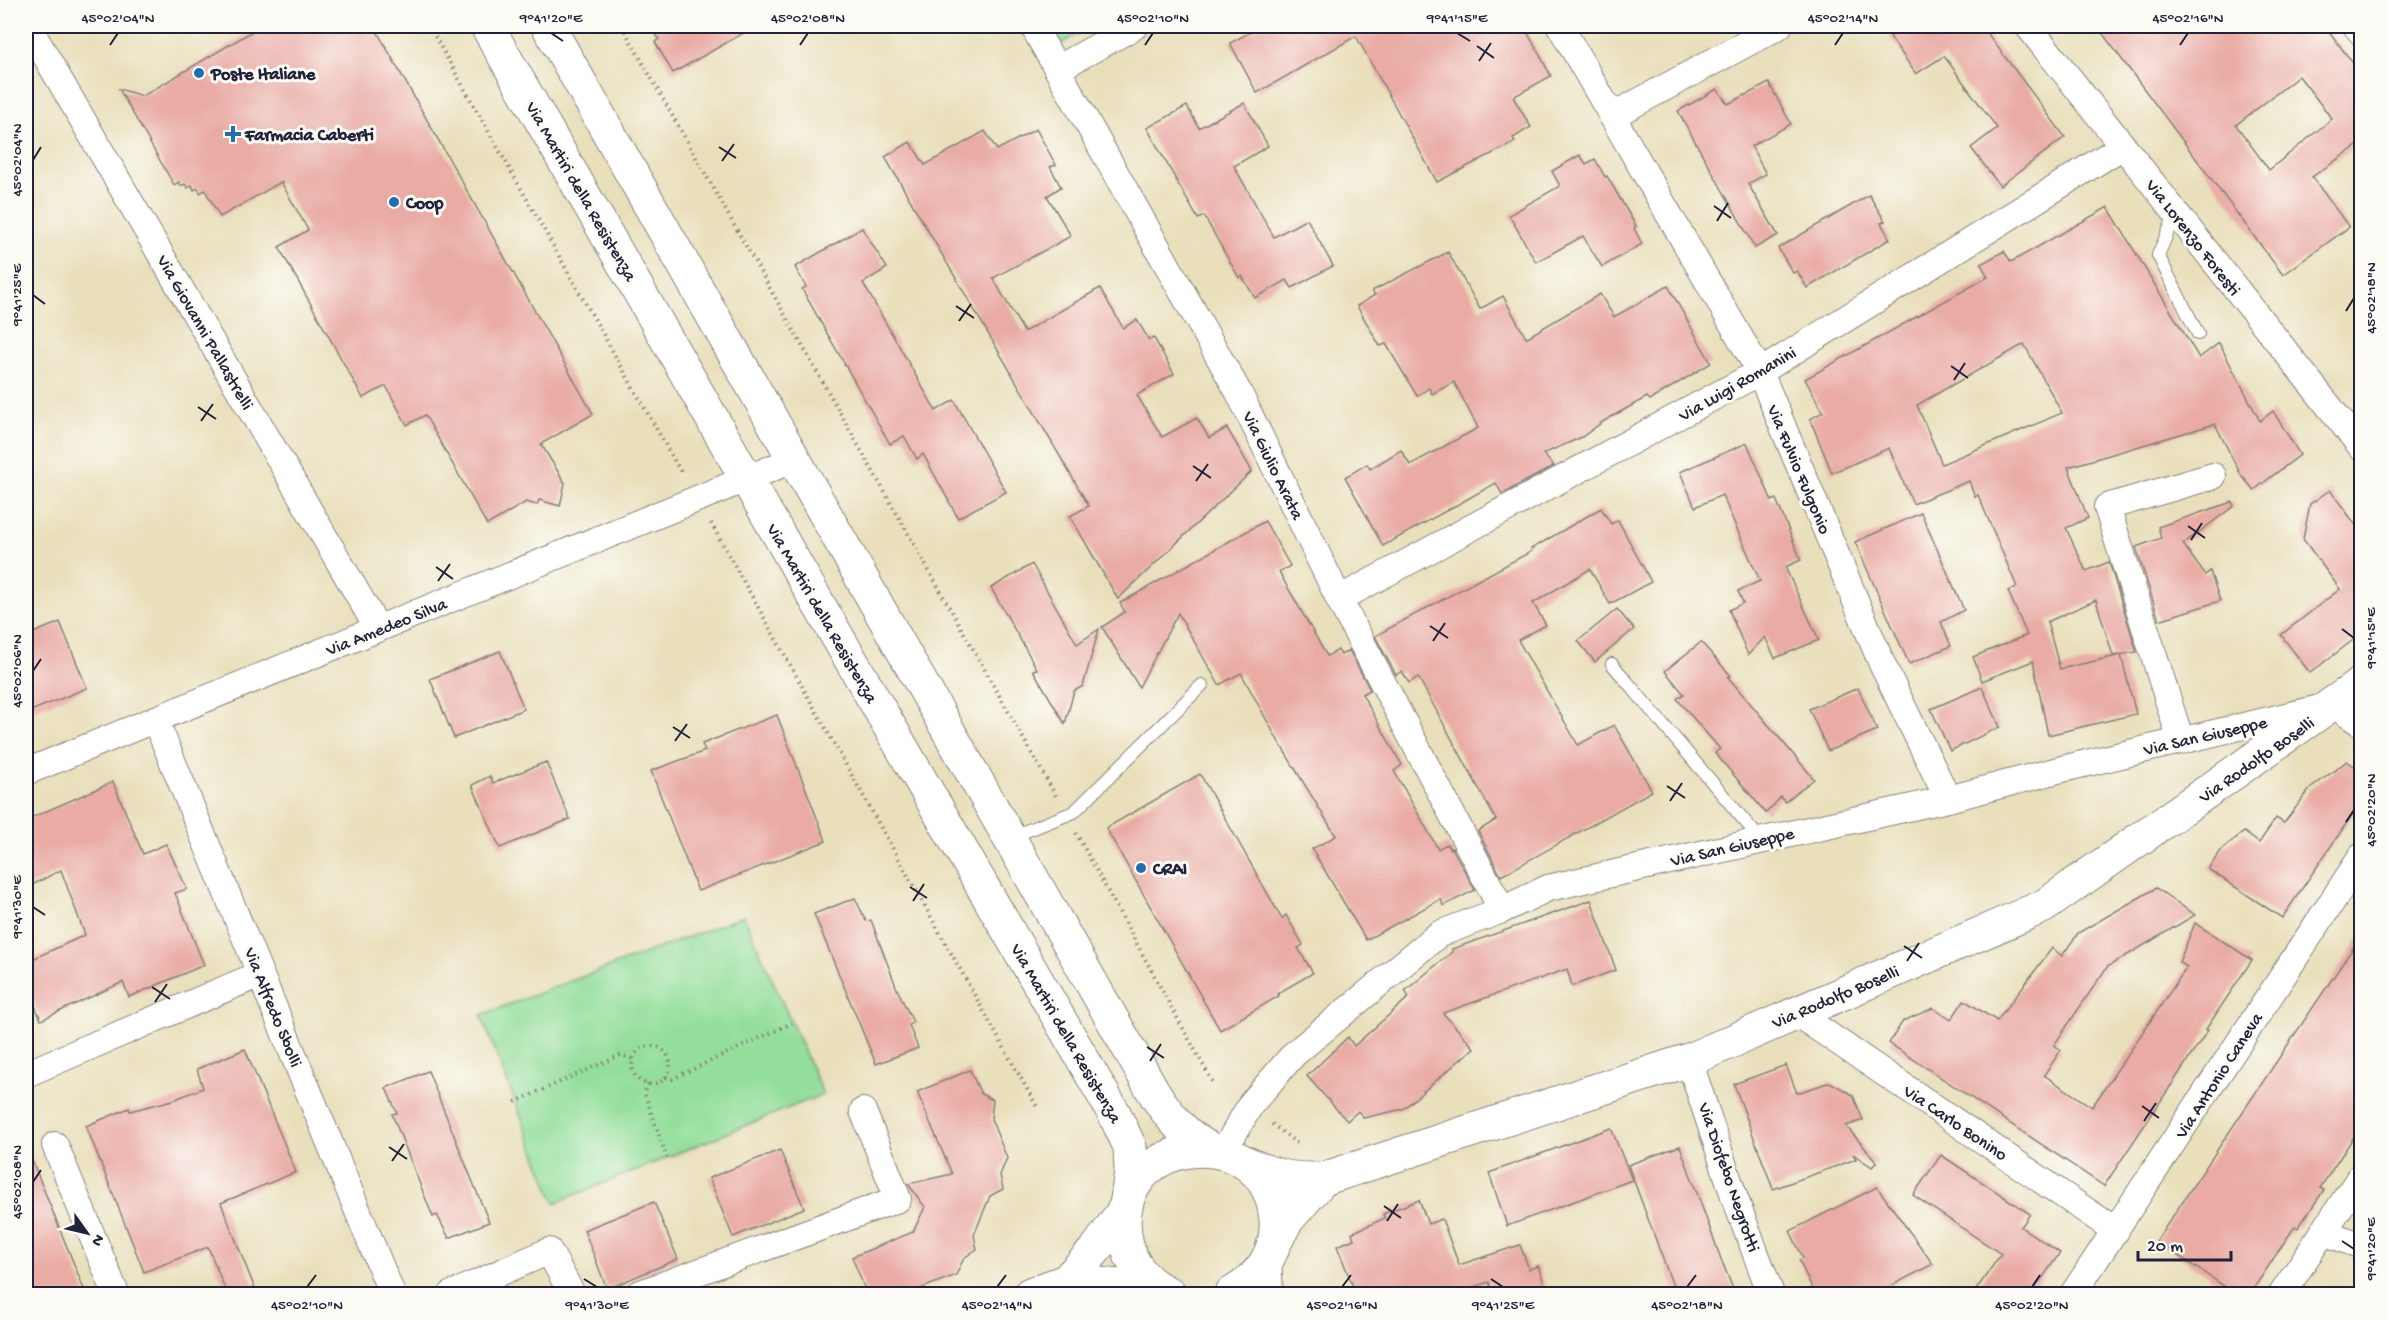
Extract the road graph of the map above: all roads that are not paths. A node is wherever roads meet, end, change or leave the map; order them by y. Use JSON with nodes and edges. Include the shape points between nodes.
{"nodes":[{"id":1,"x":487,"y":26,"type":"edge"},
{"id":2,"x":548,"y":26,"type":"edge"},
{"id":3,"x":1033,"y":26,"type":"edge"},
{"id":4,"x":1135,"y":26,"type":"edge"},
{"id":5,"x":1560,"y":26,"type":"edge"},
{"id":6,"x":1779,"y":26,"type":"edge"},
{"id":7,"x":2028,"y":26,"type":"edge"},
{"id":8,"x":2356,"y":26,"type":"edge"},
{"id":9,"x":2361,"y":33,"type":"edge"},
{"id":10,"x":37,"y":34,"type":"edge"},
{"id":11,"x":1057,"y":69,"type":"junction"},
{"id":12,"x":1612,"y":116,"type":"junction"},
{"id":13,"x":2123,"y":146,"type":"junction"},
{"id":14,"x":2176,"y":214,"type":"junction"},
{"id":15,"x":2198,"y":334,"type":"dead end"},
{"id":16,"x":1760,"y":372,"type":"junction"},
{"id":17,"x":2361,"y":448,"type":"edge"},
{"id":18,"x":795,"y":459,"type":"junction"},
{"id":19,"x":2212,"y":476,"type":"dead end"},
{"id":20,"x":746,"y":479,"type":"junction"},
{"id":21,"x":1340,"y":599,"type":"junction"},
{"id":22,"x":378,"y":628,"type":"junction"},
{"id":23,"x":1612,"y":664,"type":"dead end"},
{"id":24,"x":2361,"y":683,"type":"edge"},
{"id":25,"x":1202,"y":685,"type":"dead end"},
{"id":26,"x":2333,"y":705,"type":"junction"},
{"id":27,"x":155,"y":719,"type":"junction"},
{"id":28,"x":2361,"y":724,"type":"edge"},
{"id":29,"x":2181,"y":741,"type":"junction"},
{"id":30,"x":956,"y":743,"type":"junction"},
{"id":31,"x":913,"y":767,"type":"junction"},
{"id":32,"x":26,"y":772,"type":"edge"},
{"id":33,"x":1948,"y":799,"type":"junction"},
{"id":34,"x":1009,"y":838,"type":"junction"},
{"id":35,"x":1760,"y":839,"type":"junction"},
{"id":36,"x":2361,"y":856,"type":"edge"},
{"id":37,"x":1502,"y":910,"type":"junction"},
{"id":38,"x":260,"y":974,"type":"junction"},
{"id":39,"x":1796,"y":1013,"type":"junction"},
{"id":40,"x":1689,"y":1060,"type":"junction"},
{"id":41,"x":26,"y":1074,"type":"edge"},
{"id":42,"x":863,"y":1111,"type":"dead end"},
{"id":43,"x":55,"y":1145,"type":"dead end"},
{"id":44,"x":1225,"y":1154,"type":"junction"},
{"id":45,"x":2361,"y":1174,"type":"edge"},
{"id":46,"x":1323,"y":1179,"type":"junction"},
{"id":47,"x":1126,"y":1207,"type":"junction"},
{"id":48,"x":2116,"y":1231,"type":"junction"},
{"id":49,"x":2323,"y":1232,"type":"junction"},
{"id":50,"x":2361,"y":1246,"type":"edge"},
{"id":51,"x":1270,"y":1252,"type":"junction"},
{"id":52,"x":1066,"y":1281,"type":"junction"},
{"id":53,"x":1165,"y":1292,"type":"edge"},
{"id":54,"x":116,"y":1294,"type":"edge"},
{"id":55,"x":392,"y":1294,"type":"edge"},
{"id":56,"x":452,"y":1294,"type":"edge"},
{"id":57,"x":572,"y":1294,"type":"edge"},
{"id":58,"x":638,"y":1294,"type":"edge"},
{"id":59,"x":1030,"y":1294,"type":"edge"},
{"id":60,"x":1231,"y":1294,"type":"edge"},
{"id":61,"x":1270,"y":1294,"type":"edge"},
{"id":62,"x":1771,"y":1294,"type":"edge"},
{"id":63,"x":2073,"y":1294,"type":"edge"},
{"id":64,"x":2282,"y":1294,"type":"edge"}],
"edges":[{"from":1,"to":20,"type":"street","name":"Via Martiri della Resistenza"},
{"from":2,"to":18,"type":"street"},
{"from":3,"to":11,"type":"street","name":"Via Giulio Arata"},
{"from":4,"to":11,"type":"street"},
{"from":5,"to":12,"type":"street","name":"Via Fulvio Fulgonio"},
{"from":6,"to":12,"type":"street"},
{"from":7,"to":13,"type":"street","name":"Via Lorenzo Foresti"},
{"from":8,"to":9,"type":"street"},
{"from":10,"to":22,"type":"street","name":"Via Giovanni Pallastrelli"},
{"from":11,"to":21,"type":"street","name":"Via Giulio Arata","via":[[1239,393]]},
{"from":12,"to":16,"type":"street","name":"Via Fulvio Fulgonio"},
{"from":13,"to":14,"type":"street","name":"Via Lorenzo Foresti"},
{"from":13,"to":16,"type":"street","name":"Via Luigi Romanini"},
{"from":14,"to":15,"type":"lane","via":[[2158,255]]},
{"from":14,"to":17,"type":"street","name":"Via Lorenzo Foresti"},
{"from":16,"to":21,"type":"street","name":"Via Luigi Romanini"},
{"from":16,"to":33,"type":"street","name":"Via Fulvio Fulgonio","via":[[1882,664]]},
{"from":18,"to":20,"type":"street","name":"Via Amedeo Silva"},
{"from":18,"to":30,"type":"street"},
{"from":19,"to":29,"type":"street","via":[[2107,507]]},
{"from":20,"to":22,"type":"street","name":"Via Amedeo Silva"},
{"from":20,"to":31,"type":"street","name":"Via Martiri della Resistenza"},
{"from":21,"to":37,"type":"street","name":"Via Giulio Arata"},
{"from":22,"to":27,"type":"street","name":"Via Amedeo Silva"},
{"from":23,"to":35,"type":"lane"},
{"from":24,"to":26,"type":"street","name":"Via Rodolfo Boselli"},
{"from":25,"to":34,"type":"lane","via":[[1074,812]]},
{"from":26,"to":28,"type":"street"},
{"from":26,"to":29,"type":"street","name":"Via San Giuseppe"},
{"from":26,"to":39,"type":"street","name":"Via Rodolfo Boselli","via":[[2043,906]]},
{"from":27,"to":32,"type":"street","name":"Via Amedeo Silva"},
{"from":27,"to":38,"type":"street","name":"Via Alfredo Sbolli"},
{"from":29,"to":33,"type":"street","name":"Via San Giuseppe"},
{"from":30,"to":31,"type":"street"},
{"from":30,"to":34,"type":"street"},
{"from":31,"to":47,"type":"street","name":"Via Martiri della Resistenza","via":[[1122,1129],[1130,1147]]},
{"from":33,"to":35,"type":"street","name":"Via San Giuseppe"},
{"from":34,"to":44,"type":"street","via":[[1161,1104],[1192,1138]]},
{"from":35,"to":37,"type":"street","name":"Via San Giuseppe","via":[[1548,888]]},
{"from":36,"to":48,"type":"street","name":"Via Antonio Caneva"},
{"from":37,"to":44,"type":"street","name":"Via San Giuseppe","via":[[1439,934],[1294,1054],[1251,1104]]},
{"from":38,"to":41,"type":"street"},
{"from":38,"to":55,"type":"street","name":"Via Alfredo Sbolli"},
{"from":39,"to":40,"type":"street","name":"Via Rodolfo Boselli"},
{"from":39,"to":48,"type":"street","name":"Via Carlo Bonino"},
{"from":40,"to":46,"type":"street","name":"Via Rodolfo Boselli"},
{"from":40,"to":62,"type":"street","name":"Via Diofebo Negrotti"},
{"from":42,"to":58,"type":"street","via":[[898,1199]]},
{"from":43,"to":54,"type":"street"},
{"from":44,"to":46,"type":"street","name":"Via Rodolfo Boselli","via":[[1285,1178]]},
{"from":44,"to":47,"type":"street","via":[[1196,1149],[1163,1159],[1137,1182]]},
{"from":44,"to":51,"type":"street","via":[[1258,1175],[1268,1190],[1276,1224]]},
{"from":45,"to":49,"type":"street"},
{"from":46,"to":51,"type":"street","via":[[1287,1220]]},
{"from":47,"to":52,"type":"street","via":[[1097,1248]]},
{"from":47,"to":53,"type":"street","name":"Via Martiri della Resistenza","via":[[1124,1232],[1134,1265]]},
{"from":48,"to":63,"type":"street","name":"Via Antonio Caneva"},
{"from":49,"to":50,"type":"street"},
{"from":49,"to":64,"type":"street"},
{"from":51,"to":60,"type":"street","via":[[1258,1274]]},
{"from":51,"to":61,"type":"street"},
{"from":52,"to":53,"type":"street"},
{"from":52,"to":59,"type":"street"},
{"from":56,"to":57,"type":"street","via":[[549,1251]]}]}
